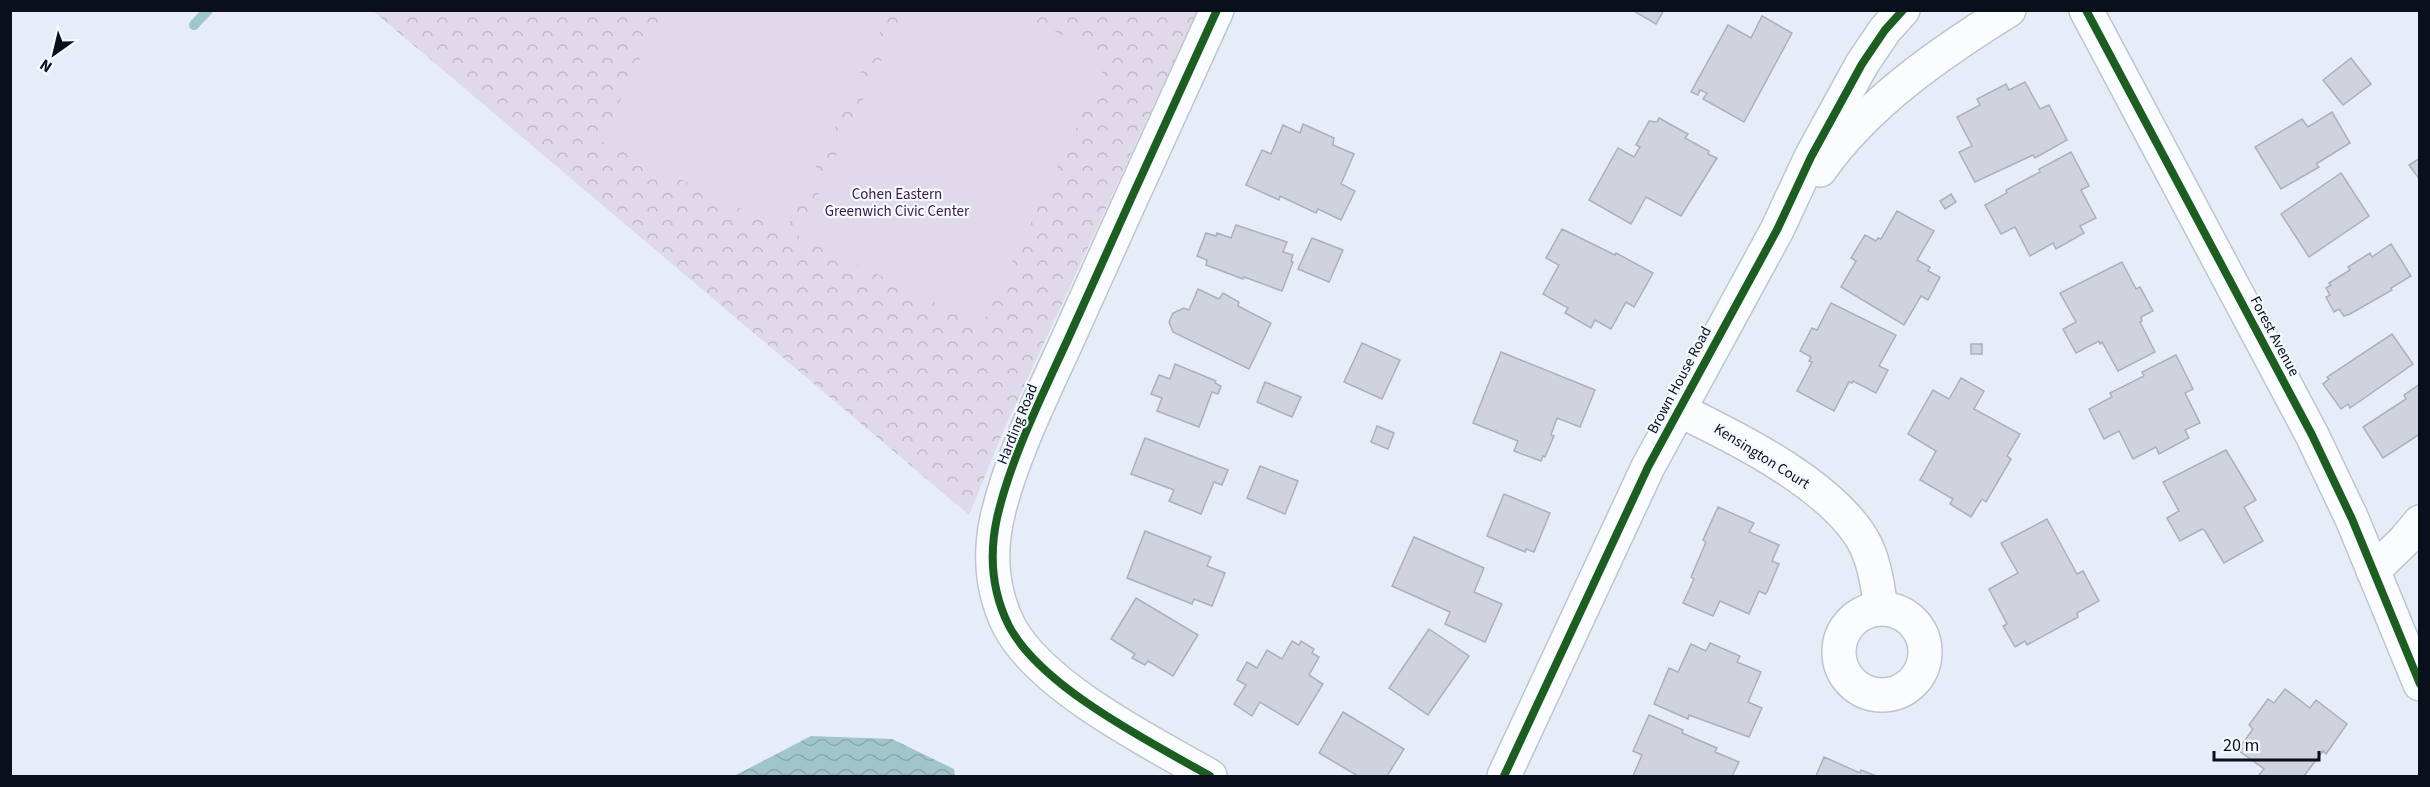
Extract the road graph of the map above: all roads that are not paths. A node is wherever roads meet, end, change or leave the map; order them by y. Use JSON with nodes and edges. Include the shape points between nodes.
{"nodes":[{"id":1,"x":1217,"y":10,"type":"edge"},
{"id":2,"x":1903,"y":10,"type":"edge"},
{"id":3,"x":2009,"y":10,"type":"edge"},
{"id":4,"x":2086,"y":10,"type":"edge"},
{"id":5,"x":1777,"y":230,"type":"junction"},
{"id":6,"x":1679,"y":410,"type":"junction"},
{"id":7,"x":2420,"y":522,"type":"edge"},
{"id":8,"x":2373,"y":571,"type":"junction"},
{"id":9,"x":1881,"y":608,"type":"dead end"},
{"id":10,"x":2420,"y":684,"type":"edge"},
{"id":11,"x":1210,"y":777,"type":"edge"},
{"id":12,"x":1504,"y":777,"type":"edge"}],
"edges":[{"from":1,"to":11,"type":"street","name":"Harding Road","via":[[1039,403],[1006,487],[992,550],[1001,608],[1016,638],[1035,660],[1084,700]]},
{"from":2,"to":5,"type":"street","name":"Brown House Road","via":[[1862,64],[1811,157]]},
{"from":3,"to":5,"type":"street","name":"Brown House Road","via":[[1921,71],[1868,114],[1825,163]]},
{"from":4,"to":8,"type":"street","name":"Forest Avenue","via":[[2312,435]]},
{"from":5,"to":6,"type":"street","name":"Brown House Road"},
{"from":6,"to":9,"type":"street","name":"Kensington Court","via":[[1746,444],[1820,493],[1866,545]]},
{"from":6,"to":12,"type":"street","name":"Brown House Road","via":[[1617,532]]},
{"from":7,"to":8,"type":"street"},
{"from":8,"to":10,"type":"street","name":"Forest Avenue"}]}
